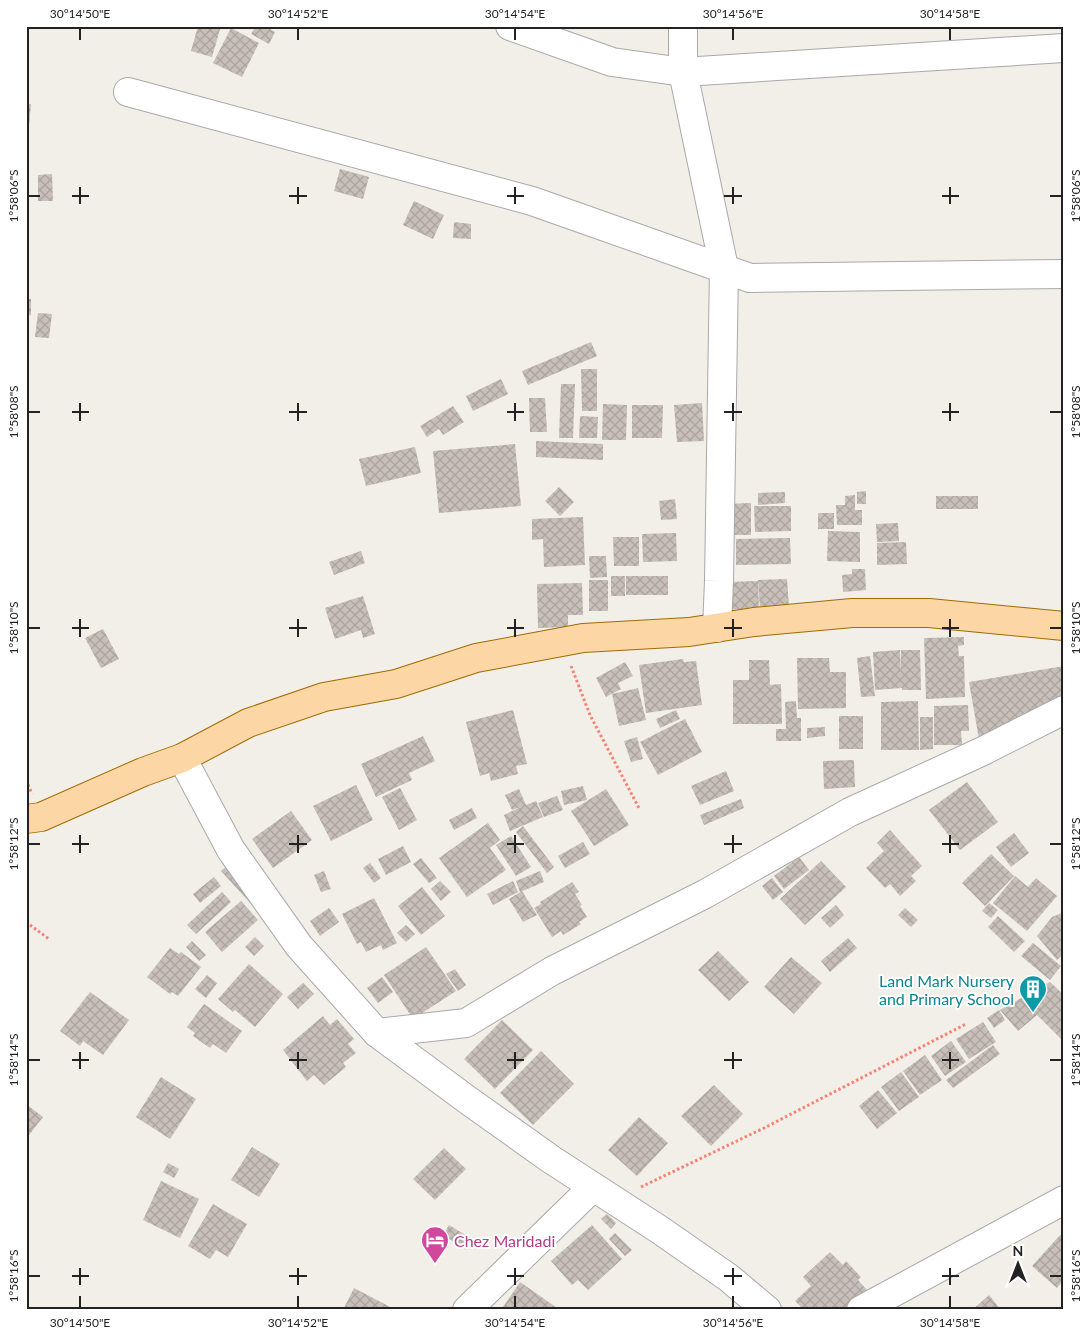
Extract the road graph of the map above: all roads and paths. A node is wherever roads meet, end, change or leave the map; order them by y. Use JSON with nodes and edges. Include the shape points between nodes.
{"nodes":[{"id":1,"x":510,"y":26,"type":"edge"},
{"id":2,"x":682,"y":26,"type":"edge"},
{"id":3,"x":1064,"y":48,"type":"edge"},
{"id":4,"x":683,"y":72,"type":"junction"},
{"id":5,"x":128,"y":92,"type":"dead end"},
{"id":6,"x":724,"y":268,"type":"junction"},
{"id":7,"x":1064,"y":274,"type":"edge"},
{"id":8,"x":1064,"y":626,"type":"edge"},
{"id":9,"x":717,"y":628,"type":"junction"},
{"id":10,"x":562,"y":642,"type":"junction"},
{"id":11,"x":1064,"y":710,"type":"edge"},
{"id":12,"x":182,"y":758,"type":"junction"},
{"id":13,"x":640,"y":810,"type":"dead end"},
{"id":14,"x":26,"y":818,"type":"edge"},
{"id":15,"x":26,"y":922,"type":"edge"},
{"id":16,"x":49,"y":939,"type":"dead end"},
{"id":17,"x":966,"y":1024,"type":"dead end"},
{"id":18,"x":377,"y":1033,"type":"junction"},
{"id":19,"x":603,"y":1193,"type":"junction"},
{"id":20,"x":1064,"y":1200,"type":"edge"},
{"id":21,"x":466,"y":1310,"type":"edge"},
{"id":22,"x":767,"y":1310,"type":"edge"},
{"id":23,"x":861,"y":1310,"type":"edge"}],
"edges":[{"from":1,"to":4,"type":"street","via":[[612,62]]},
{"from":2,"to":4,"type":"street"},
{"from":3,"to":4,"type":"street"},
{"from":4,"to":6,"type":"street"},
{"from":5,"to":6,"type":"street","via":[[532,201]]},
{"from":6,"to":7,"type":"street","via":[[750,278]]},
{"from":6,"to":9,"type":"street"},
{"from":8,"to":9,"type":"main road","via":[[930,613],[852,613]]},
{"from":9,"to":10,"type":"main road"},
{"from":10,"to":12,"type":"main road","via":[[476,658],[396,684],[324,697],[248,723]]},
{"from":10,"to":13,"type":"path","via":[[590,715]]},
{"from":11,"to":18,"type":"street","via":[[850,812],[705,894],[552,971],[466,1023]]},
{"from":12,"to":14,"type":"main road","via":[[41,817]]},
{"from":12,"to":18,"type":"street","via":[[231,850],[299,946]]},
{"from":15,"to":16,"type":"path"},
{"from":17,"to":19,"type":"path","via":[[764,1128]]},
{"from":18,"to":19,"type":"street"},
{"from":19,"to":21,"type":"street"},
{"from":19,"to":22,"type":"street","via":[[729,1278]]},
{"from":20,"to":23,"type":"street"}]}
